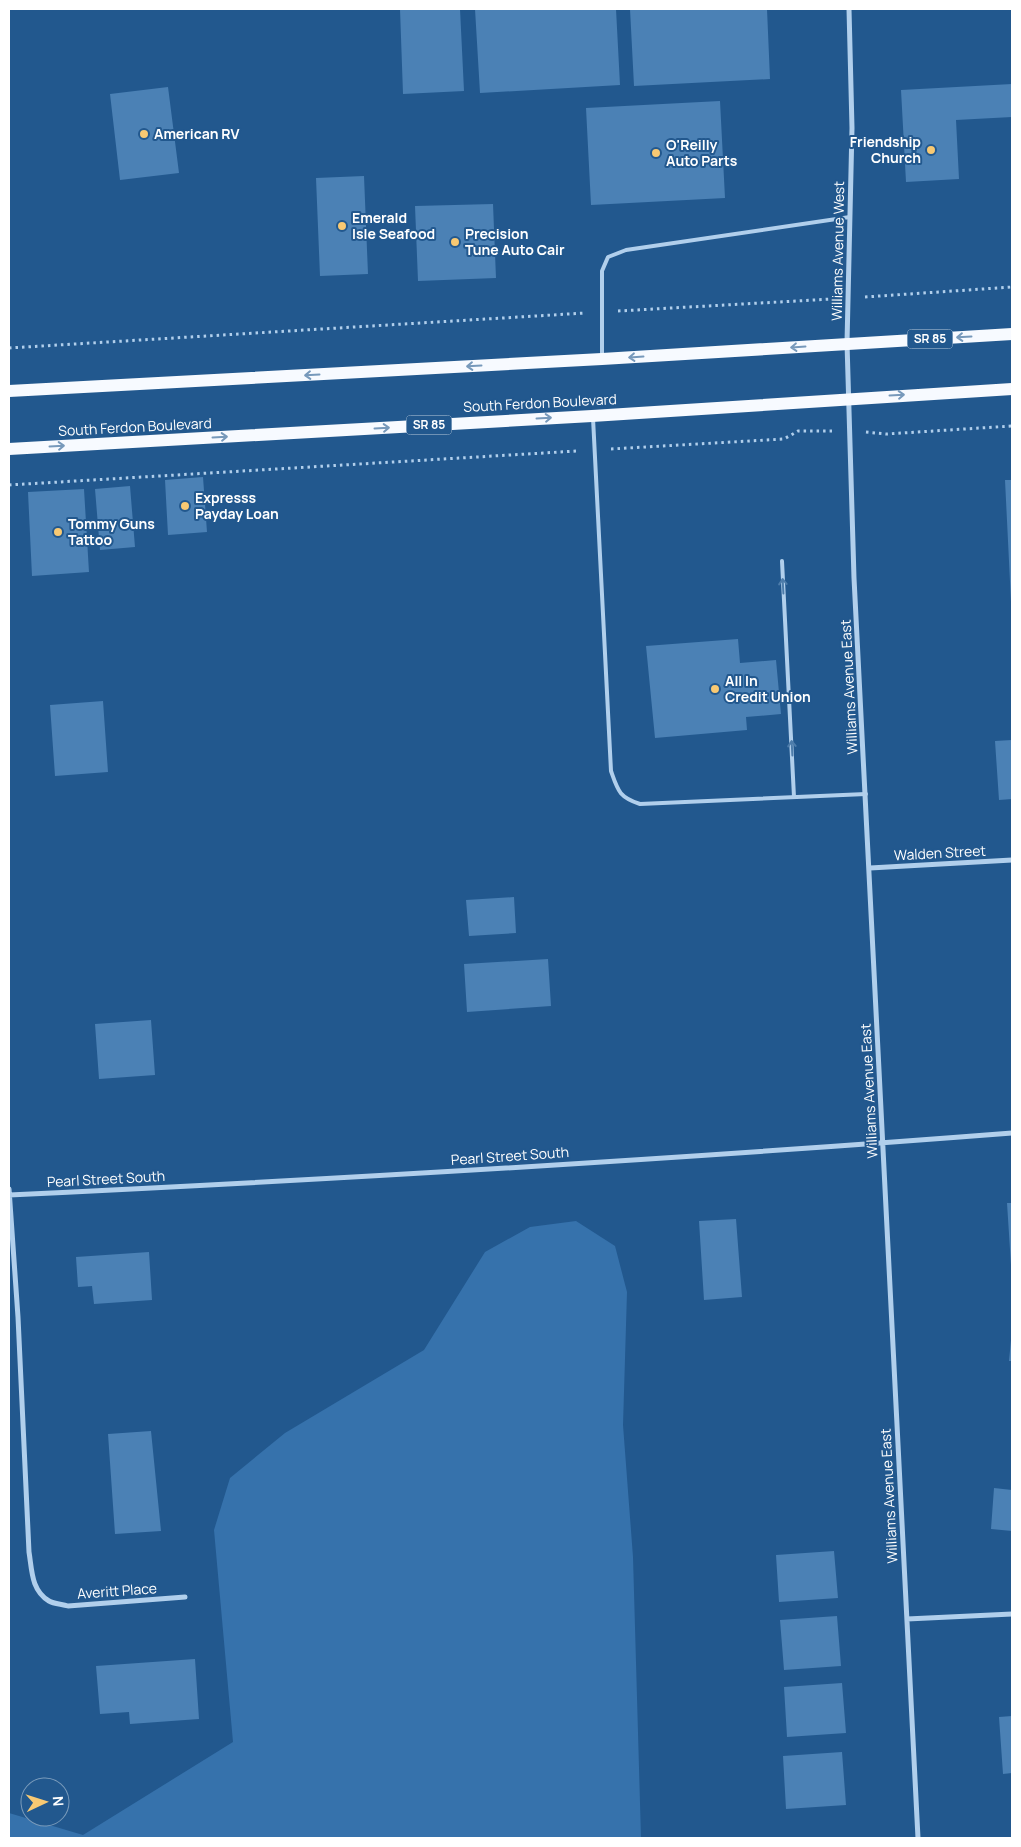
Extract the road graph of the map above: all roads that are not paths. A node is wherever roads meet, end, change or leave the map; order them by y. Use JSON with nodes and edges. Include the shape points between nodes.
{"nodes":[{"id":1,"x":849,"y":9,"type":"edge"},
{"id":2,"x":850,"y":217,"type":"junction"},
{"id":3,"x":1012,"y":334,"type":"edge"},
{"id":4,"x":847,"y":343,"type":"junction"},
{"id":5,"x":602,"y":359,"type":"junction"},
{"id":6,"x":1012,"y":389,"type":"edge"},
{"id":7,"x":9,"y":391,"type":"edge"},
{"id":8,"x":849,"y":398,"type":"junction"},
{"id":9,"x":592,"y":416,"type":"junction"},
{"id":10,"x":9,"y":449,"type":"edge"},
{"id":11,"x":782,"y":562,"type":"dead end"},
{"id":12,"x":866,"y":794,"type":"junction"},
{"id":13,"x":794,"y":797,"type":"junction"},
{"id":14,"x":1012,"y":860,"type":"edge"},
{"id":15,"x":870,"y":868,"type":"junction"},
{"id":16,"x":1012,"y":1133,"type":"edge"},
{"id":17,"x":882,"y":1143,"type":"junction"},
{"id":18,"x":9,"y":1189,"type":"edge"},
{"id":19,"x":9,"y":1195,"type":"edge"},
{"id":20,"x":185,"y":1597,"type":"dead end"},
{"id":21,"x":1012,"y":1614,"type":"edge"},
{"id":22,"x":907,"y":1620,"type":"junction"},
{"id":23,"x":918,"y":1838,"type":"edge"}],
"edges":[{"from":1,"to":2,"type":"street","name":"Williams Avenue West"},
{"from":2,"to":4,"type":"street","name":"Williams Avenue West"},
{"from":2,"to":5,"type":"lane","via":[[626,250],[608,257],[602,271]]},
{"from":3,"to":4,"type":"main road","number":"SR 85","one_way":true},
{"from":4,"to":5,"type":"main road","number":"SR 85","one_way":true},
{"from":4,"to":8,"type":"street","name":"Williams Avenue East"},
{"from":5,"to":7,"type":"main road","number":"SR 85","one_way":true},
{"from":8,"to":6,"type":"main road","name":"South Ferdon Boulevard","number":"SR 85","one_way":true},
{"from":8,"to":9,"type":"main road","name":"South Ferdon Boulevard","number":"SR 85"},
{"from":8,"to":12,"type":"street","name":"Williams Avenue East","via":[[854,578]]},
{"from":10,"to":9,"type":"main road","name":"South Ferdon Boulevard","number":"SR 85","one_way":true},
{"from":9,"to":13,"type":"lane","via":[[611,771],[618,791],[626,799],[640,804]]},
{"from":13,"to":11,"type":"lane","one_way":true},
{"from":12,"to":13,"type":"lane"},
{"from":12,"to":15,"type":"street","name":"Williams Avenue East"},
{"from":14,"to":15,"type":"street","name":"Walden Street"},
{"from":15,"to":17,"type":"street","name":"Williams Avenue East"},
{"from":16,"to":17,"type":"street","name":"Pearl Street South"},
{"from":17,"to":19,"type":"street","name":"Pearl Street South","via":[[255,1183]]},
{"from":17,"to":22,"type":"street","name":"Williams Avenue East"},
{"from":18,"to":19,"type":"street","name":"Averitt Place"},
{"from":19,"to":20,"type":"street","name":"Averitt Place","via":[[33,1582],[49,1601],[68,1606]]},
{"from":21,"to":22,"type":"street"},
{"from":22,"to":23,"type":"street","name":"Williams Avenue East"}]}
